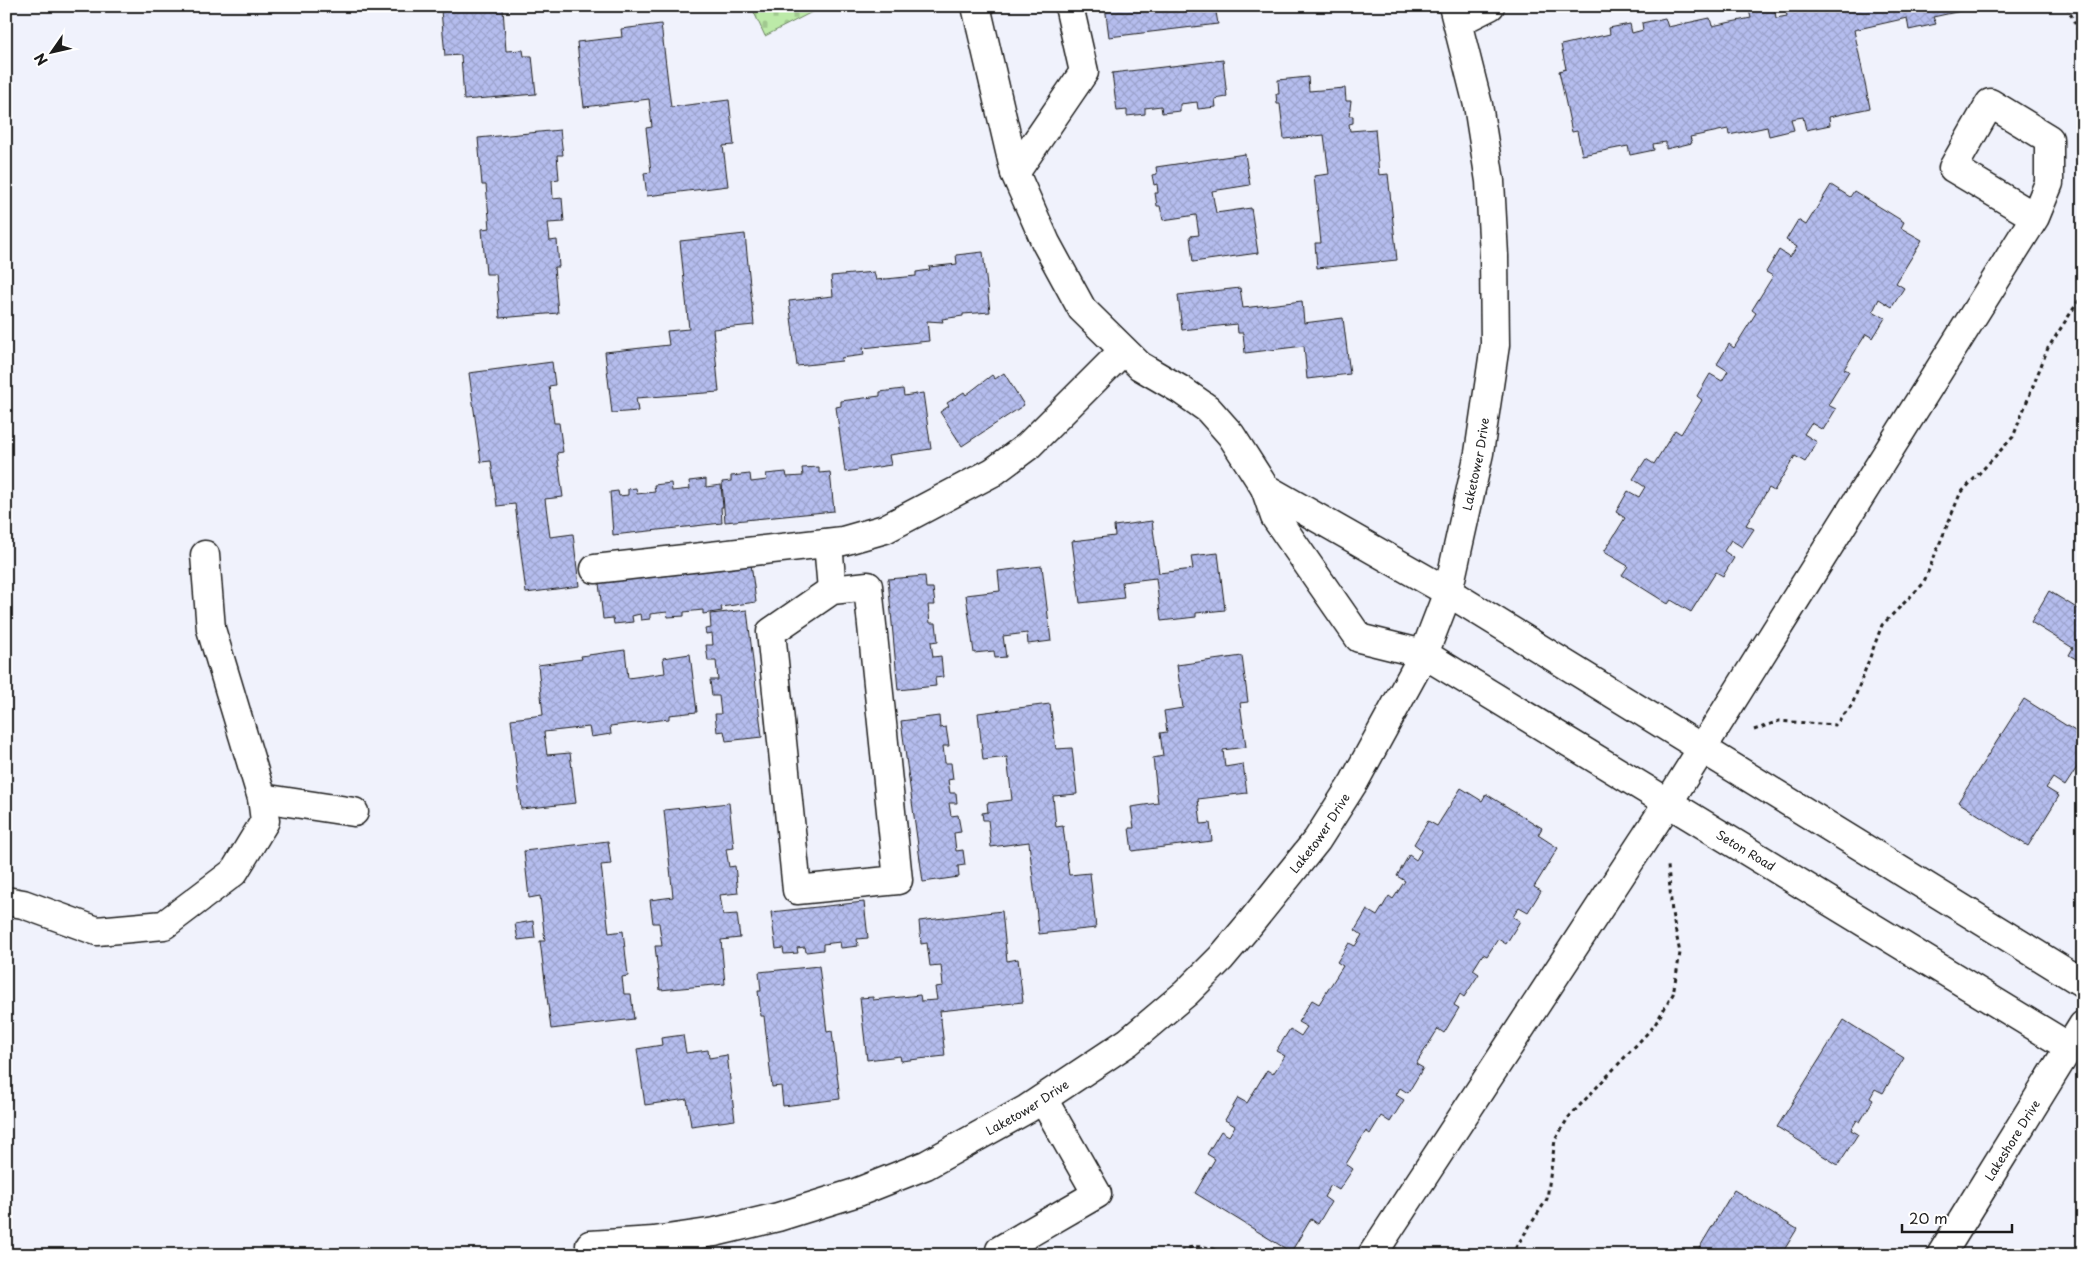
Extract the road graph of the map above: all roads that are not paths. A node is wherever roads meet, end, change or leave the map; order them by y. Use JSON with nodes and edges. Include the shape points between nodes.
{"nodes":[{"id":1,"x":976,"y":6,"type":"edge"},
{"id":2,"x":1069,"y":6,"type":"edge"},
{"id":3,"x":1490,"y":6,"type":"edge"},
{"id":4,"x":1455,"y":14,"type":"edge"},
{"id":5,"x":1015,"y":173,"type":"junction"},
{"id":6,"x":2035,"y":217,"type":"dead end"},
{"id":7,"x":1124,"y":351,"type":"junction"},
{"id":8,"x":1265,"y":488,"type":"junction"},
{"id":9,"x":828,"y":543,"type":"junction"},
{"id":10,"x":204,"y":556,"type":"dead end"},
{"id":11,"x":595,"y":569,"type":"dead end"},
{"id":12,"x":832,"y":590,"type":"junction"},
{"id":13,"x":1448,"y":592,"type":"junction"},
{"id":14,"x":1424,"y":654,"type":"junction"},
{"id":15,"x":1701,"y":748,"type":"junction"},
{"id":16,"x":262,"y":798,"type":"junction"},
{"id":17,"x":1668,"y":802,"type":"junction"},
{"id":18,"x":354,"y":812,"type":"dead end"},
{"id":19,"x":6,"y":901,"type":"edge"},
{"id":20,"x":2083,"y":983,"type":"edge"},
{"id":21,"x":2076,"y":1036,"type":"edge"},
{"id":22,"x":1042,"y":1099,"type":"junction"},
{"id":23,"x":591,"y":1250,"type":"edge"},
{"id":24,"x":1000,"y":1250,"type":"dead end"},
{"id":25,"x":1372,"y":1255,"type":"edge"},
{"id":26,"x":1941,"y":1255,"type":"edge"}],
"edges":[{"from":1,"to":5,"type":"street"},
{"from":2,"to":5,"type":"street","via":[[1084,72]]},
{"from":3,"to":4,"type":"street"},
{"from":4,"to":13,"type":"street","name":"Laketower Drive","via":[[1478,105],[1490,181],[1495,345],[1479,453]]},
{"from":5,"to":7,"type":"street","via":[[1046,243],[1082,309]]},
{"from":6,"to":15,"type":"street"},
{"from":7,"to":8,"type":"street","via":[[1140,366],[1208,409],[1231,435]]},
{"from":7,"to":9,"type":"street","via":[[1028,446],[993,472],[885,529]]},
{"from":8,"to":13,"type":"street"},
{"from":8,"to":14,"type":"street","name":"Seton Road","via":[[1275,517],[1359,638]]},
{"from":9,"to":11,"type":"street"},
{"from":9,"to":12,"type":"street"},
{"from":10,"to":16,"type":"street","via":[[211,629]]},
{"from":12,"to":12,"type":"street","via":[[868,586],[898,880],[797,890],[771,632]]},
{"from":13,"to":14,"type":"street","name":"Laketower Drive"},
{"from":13,"to":15,"type":"street"},
{"from":14,"to":17,"type":"street","name":"Seton Road"},
{"from":14,"to":22,"type":"street","name":"Laketower Drive","via":[[1354,782],[1316,840],[1237,939],[1186,993],[1128,1042]]},
{"from":15,"to":17,"type":"street"},
{"from":15,"to":20,"type":"street"},
{"from":16,"to":18,"type":"street"},
{"from":16,"to":19,"type":"street","via":[[265,821],[234,872],[164,925],[97,931]]},
{"from":17,"to":21,"type":"street","name":"Seton Road"},
{"from":17,"to":25,"type":"street"},
{"from":21,"to":26,"type":"street","name":"Lakeshore Drive"},
{"from":22,"to":23,"type":"street","name":"Laketower Drive","via":[[926,1165],[858,1192],[778,1217],[715,1232]]},
{"from":22,"to":24,"type":"street","via":[[1097,1194]]}]}
